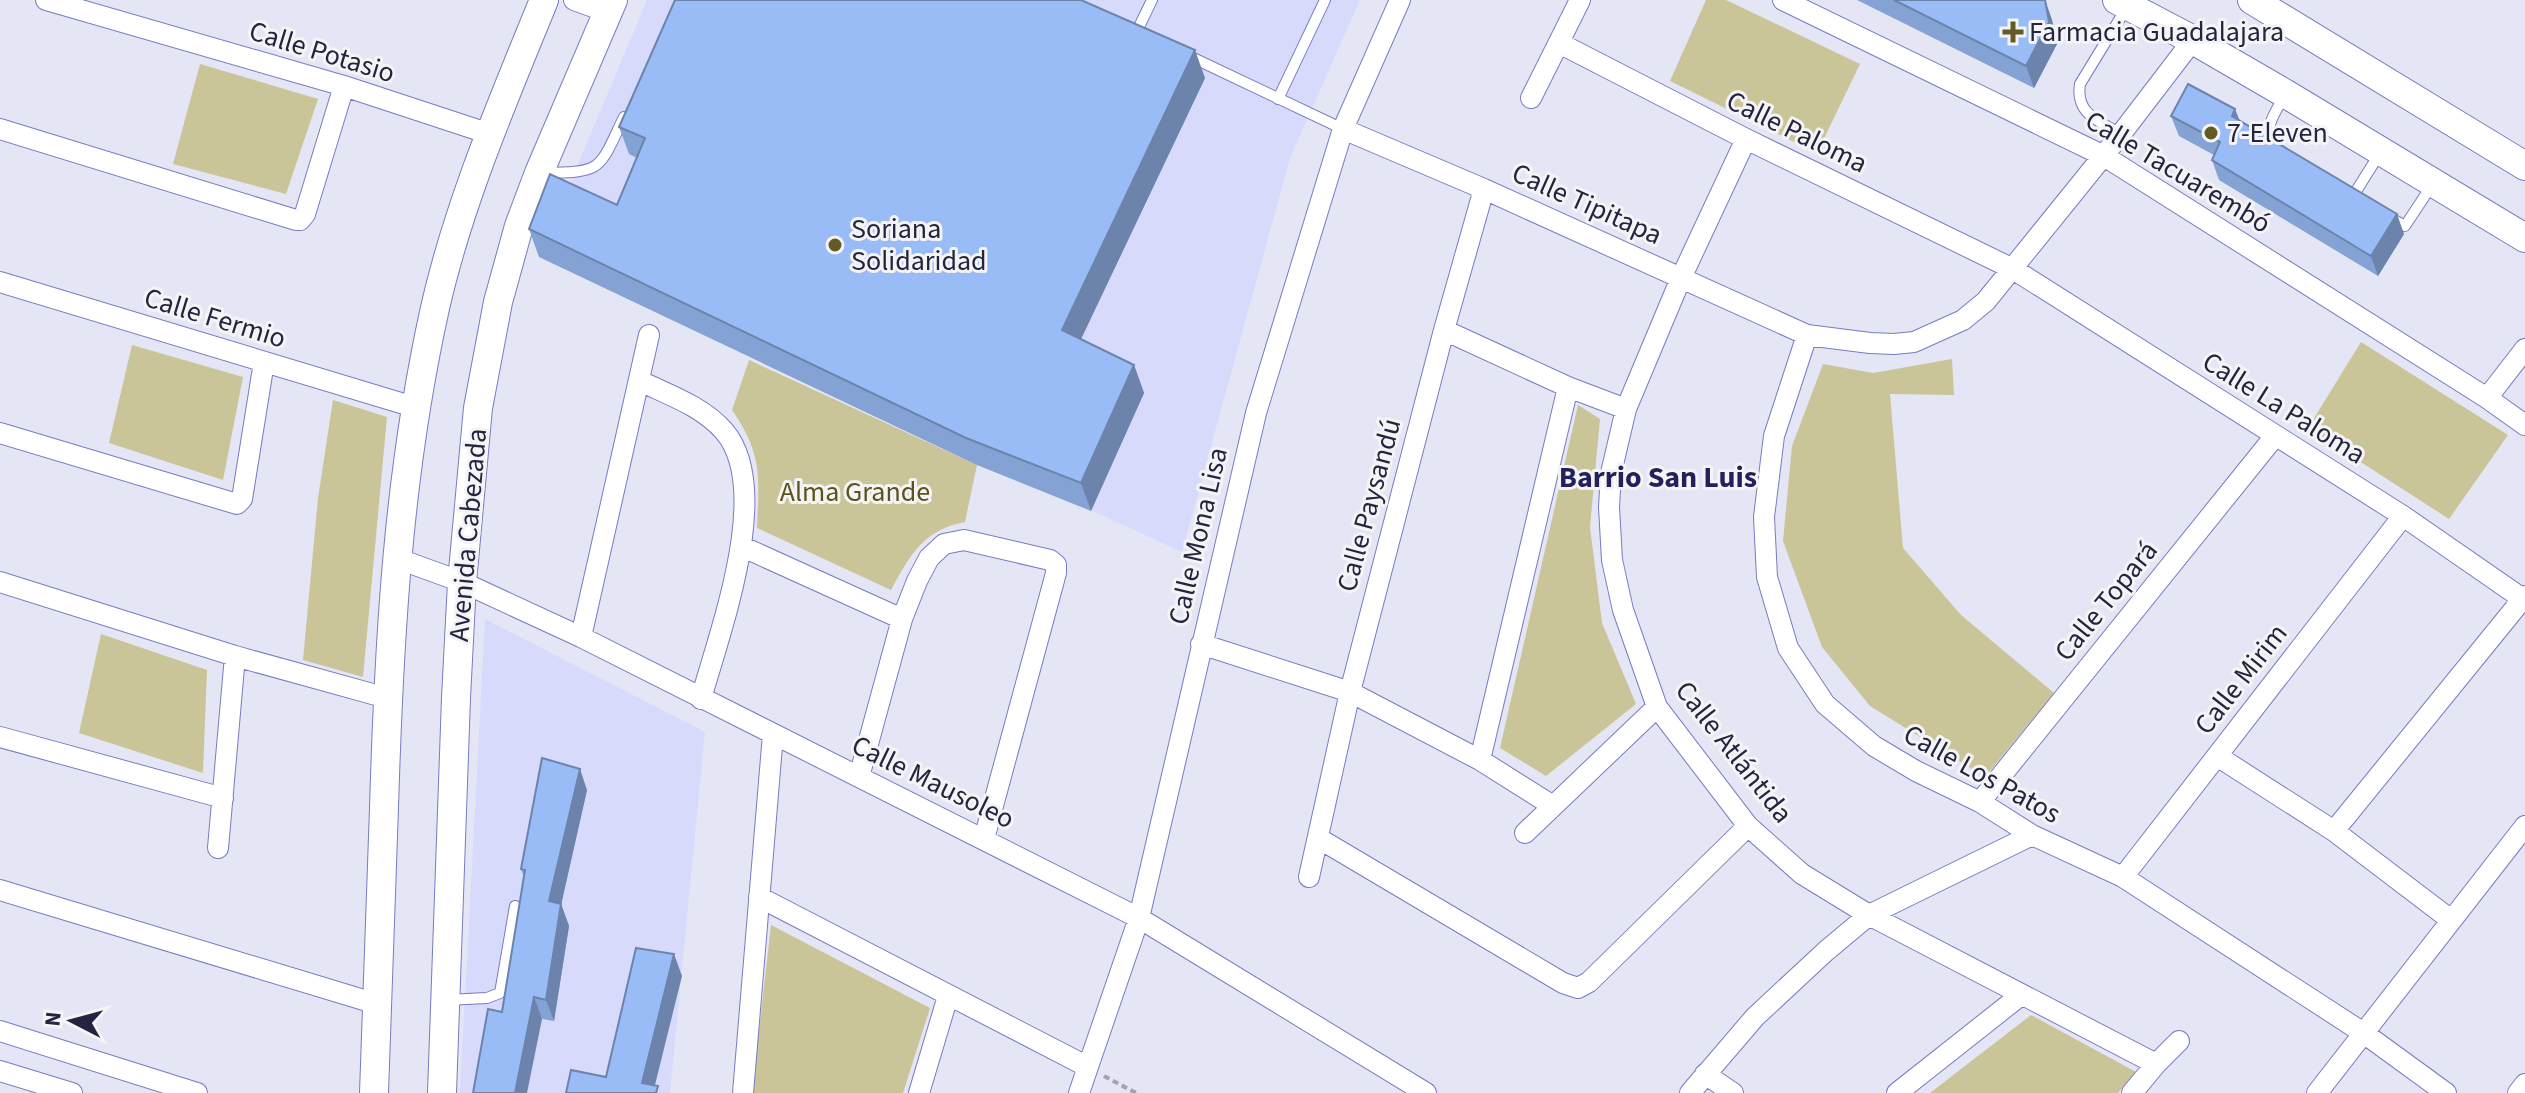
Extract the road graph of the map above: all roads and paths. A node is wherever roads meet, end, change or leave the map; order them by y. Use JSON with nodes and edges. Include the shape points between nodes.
{"nodes":[{"id":1,"x":46,"y":0,"type":"edge"},
{"id":2,"x":544,"y":0,"type":"edge"},
{"id":3,"x":574,"y":0,"type":"edge"},
{"id":4,"x":1152,"y":0,"type":"edge"},
{"id":5,"x":1325,"y":0,"type":"edge"},
{"id":6,"x":1400,"y":0,"type":"edge"},
{"id":7,"x":1580,"y":0,"type":"edge"},
{"id":8,"x":2252,"y":0,"type":"edge"},
{"id":9,"x":1793,"y":2,"type":"edge"},
{"id":10,"x":2122,"y":3,"type":"edge"},
{"id":11,"x":610,"y":6,"type":"edge"},
{"id":12,"x":1124,"y":25,"type":"edge"},
{"id":13,"x":1137,"y":31,"type":"junction"},
{"id":14,"x":1148,"y":37,"type":"edge"},
{"id":15,"x":2193,"y":40,"type":"junction"},
{"id":16,"x":1559,"y":43,"type":"junction"},
{"id":17,"x":1180,"y":52,"type":"edge"},
{"id":18,"x":344,"y":86,"type":"junction"},
{"id":19,"x":2286,"y":94,"type":"junction"},
{"id":20,"x":1531,"y":98,"type":"dead end"},
{"id":21,"x":1278,"y":99,"type":"junction"},
{"id":22,"x":630,"y":105,"type":"edge"},
{"id":23,"x":0,"y":129,"type":"edge"},
{"id":24,"x":1343,"y":129,"type":"junction"},
{"id":25,"x":490,"y":134,"type":"junction"},
{"id":26,"x":2121,"y":134,"type":"junction"},
{"id":27,"x":1746,"y":139,"type":"junction"},
{"id":28,"x":2381,"y":151,"type":"junction"},
{"id":29,"x":2104,"y":156,"type":"junction"},
{"id":30,"x":2290,"y":158,"type":"edge"},
{"id":31,"x":2525,"y":166,"type":"edge"},
{"id":32,"x":539,"y":173,"type":"junction"},
{"id":33,"x":2433,"y":183,"type":"junction"},
{"id":34,"x":2341,"y":188,"type":"edge"},
{"id":35,"x":1484,"y":189,"type":"junction"},
{"id":36,"x":2353,"y":196,"type":"junction"},
{"id":37,"x":2366,"y":204,"type":"edge"},
{"id":38,"x":2379,"y":211,"type":"edge"},
{"id":39,"x":2525,"y":238,"type":"edge"},
{"id":40,"x":2013,"y":269,"type":"junction"},
{"id":41,"x":1681,"y":278,"type":"junction"},
{"id":42,"x":0,"y":282,"type":"edge"},
{"id":43,"x":1444,"y":330,"type":"junction"},
{"id":44,"x":649,"y":335,"type":"dead end"},
{"id":45,"x":1807,"y":335,"type":"junction"},
{"id":46,"x":2525,"y":349,"type":"edge"},
{"id":47,"x":264,"y":362,"type":"junction"},
{"id":48,"x":640,"y":381,"type":"junction"},
{"id":49,"x":1568,"y":387,"type":"junction"},
{"id":50,"x":2487,"y":398,"type":"junction"},
{"id":51,"x":414,"y":407,"type":"junction"},
{"id":52,"x":1626,"y":409,"type":"junction"},
{"id":53,"x":2525,"y":425,"type":"edge"},
{"id":54,"x":0,"y":433,"type":"edge"},
{"id":55,"x":2275,"y":436,"type":"junction"},
{"id":56,"x":2403,"y":516,"type":"junction"},
{"id":57,"x":743,"y":547,"type":"junction"},
{"id":58,"x":396,"y":558,"type":"junction"},
{"id":59,"x":0,"y":582,"type":"edge"},
{"id":60,"x":462,"y":582,"type":"junction"},
{"id":61,"x":2524,"y":597,"type":"edge"},
{"id":62,"x":902,"y":619,"type":"junction"},
{"id":63,"x":581,"y":637,"type":"junction"},
{"id":64,"x":1201,"y":644,"type":"junction"},
{"id":65,"x":235,"y":656,"type":"junction"},
{"id":66,"x":1350,"y":692,"type":"junction"},
{"id":67,"x":387,"y":698,"type":"junction"},
{"id":68,"x":701,"y":699,"type":"junction"},
{"id":69,"x":1657,"y":707,"type":"junction"},
{"id":70,"x":773,"y":734,"type":"junction"},
{"id":71,"x":0,"y":737,"type":"edge"},
{"id":72,"x":2217,"y":756,"type":"junction"},
{"id":73,"x":1480,"y":760,"type":"junction"},
{"id":74,"x":859,"y":777,"type":"junction"},
{"id":75,"x":223,"y":798,"type":"junction"},
{"id":76,"x":1980,"y":802,"type":"junction"},
{"id":77,"x":1553,"y":806,"type":"junction"},
{"id":78,"x":1748,"y":826,"type":"junction"},
{"id":79,"x":2525,"y":826,"type":"edge"},
{"id":80,"x":2334,"y":831,"type":"junction"},
{"id":81,"x":1525,"y":833,"type":"dead end"},
{"id":82,"x":2032,"y":835,"type":"junction"},
{"id":83,"x":1318,"y":838,"type":"junction"},
{"id":84,"x":984,"y":839,"type":"junction"},
{"id":85,"x":218,"y":848,"type":"dead end"},
{"id":86,"x":1309,"y":877,"type":"dead end"},
{"id":87,"x":2123,"y":877,"type":"junction"},
{"id":88,"x":0,"y":890,"type":"edge"},
{"id":89,"x":759,"y":897,"type":"junction"},
{"id":90,"x":515,"y":906,"type":"dead end"},
{"id":91,"x":1869,"y":915,"type":"junction"},
{"id":92,"x":1139,"y":918,"type":"junction"},
{"id":93,"x":2451,"y":920,"type":"junction"},
{"id":94,"x":2021,"y":995,"type":"junction"},
{"id":95,"x":948,"y":996,"type":"junction"},
{"id":96,"x":444,"y":1000,"type":"junction"},
{"id":97,"x":377,"y":1004,"type":"junction"},
{"id":98,"x":0,"y":1031,"type":"edge"},
{"id":99,"x":2365,"y":1034,"type":"junction"},
{"id":100,"x":2179,"y":1041,"type":"dead end"},
{"id":101,"x":2156,"y":1064,"type":"junction"},
{"id":102,"x":1088,"y":1067,"type":"junction"},
{"id":103,"x":0,"y":1071,"type":"edge"},
{"id":104,"x":1705,"y":1074,"type":"junction"},
{"id":105,"x":2525,"y":1084,"type":"edge"},
{"id":106,"x":72,"y":1093,"type":"edge"},
{"id":107,"x":197,"y":1093,"type":"edge"},
{"id":108,"x":374,"y":1093,"type":"edge"},
{"id":109,"x":442,"y":1093,"type":"edge"},
{"id":110,"x":743,"y":1093,"type":"edge"},
{"id":111,"x":919,"y":1093,"type":"edge"},
{"id":112,"x":1079,"y":1093,"type":"edge"},
{"id":113,"x":1136,"y":1093,"type":"edge"},
{"id":114,"x":1426,"y":1093,"type":"edge"},
{"id":115,"x":1690,"y":1093,"type":"edge"},
{"id":116,"x":1733,"y":1093,"type":"edge"},
{"id":117,"x":1897,"y":1093,"type":"edge"},
{"id":118,"x":2132,"y":1093,"type":"edge"},
{"id":119,"x":2317,"y":1093,"type":"edge"},
{"id":120,"x":2446,"y":1093,"type":"edge"},
{"id":121,"x":2518,"y":1093,"type":"edge"}],
"edges":[{"from":1,"to":18,"type":"street","name":"Calle Potasio"},
{"from":2,"to":25,"type":"main road"},
{"from":3,"to":11,"type":"street"},
{"from":4,"to":13,"type":"lane"},
{"from":5,"to":21,"type":"lane"},
{"from":6,"to":24,"type":"street","name":"Calle Mona Lisa"},
{"from":7,"to":16,"type":"street"},
{"from":8,"to":31,"type":"main road"},
{"from":9,"to":29,"type":"street","name":"Calle Tacuarembó"},
{"from":10,"to":15,"type":"main road"},
{"from":10,"to":26,"type":"lane","via":[[2078,96],[2090,115]]},
{"from":11,"to":32,"type":"main road","name":"Avenida Cabezada"},
{"from":12,"to":13,"type":"lane"},
{"from":13,"to":14,"type":"lane"},
{"from":15,"to":19,"type":"main road"},
{"from":15,"to":26,"type":"street"},
{"from":16,"to":20,"type":"street"},
{"from":16,"to":27,"type":"street","name":"Calle Paloma"},
{"from":17,"to":21,"type":"lane"},
{"from":18,"to":23,"type":"street","via":[[300,220]]},
{"from":18,"to":25,"type":"street","name":"Calle Potasio"},
{"from":19,"to":28,"type":"main road"},
{"from":19,"to":30,"type":"lane","via":[[2268,132],[2270,143]]},
{"from":21,"to":24,"type":"lane"},
{"from":22,"to":32,"type":"lane","via":[[598,166],[575,173]]},
{"from":24,"to":35,"type":"street","name":"Calle Tipitapa"},
{"from":24,"to":64,"type":"street","name":"Calle Mona Lisa","via":[[1256,413]]},
{"from":25,"to":51,"type":"main road","via":[[459,220]]},
{"from":26,"to":29,"type":"street"},
{"from":27,"to":40,"type":"street","name":"Calle Paloma"},
{"from":27,"to":41,"type":"street","name":"Calle Atlántida"},
{"from":28,"to":33,"type":"main road"},
{"from":28,"to":36,"type":"lane"},
{"from":29,"to":40,"type":"street"},
{"from":29,"to":50,"type":"street","name":"Calle Tacuarembó"},
{"from":32,"to":60,"type":"main road","name":"Avenida Cabezada","via":[[519,226],[492,332],[478,408]]},
{"from":33,"to":38,"type":"lane","via":[[2405,226]]},
{"from":33,"to":39,"type":"main road"},
{"from":34,"to":36,"type":"lane"},
{"from":35,"to":41,"type":"street","name":"Calle Tipitapa"},
{"from":35,"to":43,"type":"street","name":"Calle Paysandú"},
{"from":36,"to":37,"type":"lane"},
{"from":40,"to":45,"type":"street","name":"Calle Tipitapa","via":[[1963,320],[1914,342]]},
{"from":40,"to":55,"type":"street","name":"Calle La Paloma"},
{"from":41,"to":45,"type":"street","name":"Calle Tipitapa"},
{"from":41,"to":52,"type":"street","name":"Calle Atlántida"},
{"from":42,"to":47,"type":"street","name":"Calle Fermio"},
{"from":43,"to":49,"type":"street"},
{"from":43,"to":66,"type":"street","name":"Calle Paysandú"},
{"from":44,"to":48,"type":"street"},
{"from":45,"to":76,"type":"street","name":"Calle Los Patos","via":[[1774,436],[1764,517],[1767,577],[1788,648],[1825,704],[1874,746]]},
{"from":46,"to":50,"type":"street"},
{"from":47,"to":51,"type":"street","name":"Calle Fermio"},
{"from":47,"to":54,"type":"street","via":[[240,503]]},
{"from":48,"to":57,"type":"street","via":[[708,416],[735,448],[743,473]]},
{"from":48,"to":63,"type":"street"},
{"from":49,"to":52,"type":"street"},
{"from":49,"to":73,"type":"street"},
{"from":50,"to":53,"type":"street","name":"Calle Tacuarembó"},
{"from":51,"to":58,"type":"main road"},
{"from":52,"to":69,"type":"street","name":"Calle Atlántida","via":[[1611,473],[1612,560],[1623,610]]},
{"from":55,"to":56,"type":"street","name":"Calle La Paloma"},
{"from":55,"to":76,"type":"street","name":"Calle Topará"},
{"from":56,"to":61,"type":"street","name":"Calle La Paloma"},
{"from":56,"to":72,"type":"street","name":"Calle Mirim"},
{"from":57,"to":62,"type":"street"},
{"from":57,"to":68,"type":"street"},
{"from":58,"to":60,"type":"street","name":"Calle Mausoleo"},
{"from":58,"to":67,"type":"main road"},
{"from":59,"to":65,"type":"street"},
{"from":60,"to":63,"type":"street","name":"Calle Mausoleo"},
{"from":60,"to":96,"type":"main road","name":"Avenida Cabezada"},
{"from":61,"to":80,"type":"street"},
{"from":62,"to":74,"type":"street"},
{"from":62,"to":84,"type":"street","via":[[929,558],[944,544],[974,541],[1056,565]]},
{"from":63,"to":68,"type":"street","name":"Calle Mausoleo"},
{"from":64,"to":66,"type":"street"},
{"from":64,"to":92,"type":"street","name":"Calle Mona Lisa"},
{"from":65,"to":67,"type":"street"},
{"from":65,"to":75,"type":"street"},
{"from":66,"to":73,"type":"street"},
{"from":66,"to":83,"type":"street","name":"Calle Paysandú"},
{"from":67,"to":97,"type":"main road"},
{"from":68,"to":70,"type":"street","name":"Calle Mausoleo"},
{"from":69,"to":77,"type":"street"},
{"from":69,"to":78,"type":"street","name":"Calle Atlántida"},
{"from":70,"to":74,"type":"street","name":"Calle Mausoleo"},
{"from":70,"to":89,"type":"street"},
{"from":71,"to":75,"type":"street"},
{"from":72,"to":80,"type":"street"},
{"from":72,"to":87,"type":"street","name":"Calle Mirim"},
{"from":73,"to":77,"type":"street"},
{"from":74,"to":84,"type":"street","name":"Calle Mausoleo"},
{"from":75,"to":85,"type":"street"},
{"from":76,"to":82,"type":"street","name":"Calle Los Patos"},
{"from":77,"to":81,"type":"street"},
{"from":78,"to":83,"type":"street","via":[[1578,988]]},
{"from":78,"to":91,"type":"street","name":"Calle Atlántida","via":[[1802,874]]},
{"from":79,"to":93,"type":"street"},
{"from":80,"to":93,"type":"street"},
{"from":82,"to":87,"type":"street","name":"Calle Los Patos"},
{"from":82,"to":91,"type":"street"},
{"from":83,"to":86,"type":"street","name":"Calle Paysandú"},
{"from":84,"to":92,"type":"street","name":"Calle Mausoleo"},
{"from":87,"to":99,"type":"street","name":"Calle Los Patos"},
{"from":88,"to":97,"type":"street"},
{"from":89,"to":95,"type":"street"},
{"from":89,"to":110,"type":"street"},
{"from":90,"to":96,"type":"lane","via":[[500,993]]},
{"from":91,"to":94,"type":"street","name":"Calle Atlántida"},
{"from":91,"to":104,"type":"street","via":[[1755,1017]]},
{"from":92,"to":102,"type":"street","name":"Calle Mona Lisa"},
{"from":92,"to":114,"type":"street","name":"Calle Mausoleo"},
{"from":93,"to":99,"type":"street"},
{"from":94,"to":101,"type":"street","name":"Calle Atlántida"},
{"from":94,"to":117,"type":"street"},
{"from":95,"to":102,"type":"street"},
{"from":95,"to":111,"type":"street"},
{"from":96,"to":109,"type":"main road","name":"Avenida Cabezada"},
{"from":97,"to":108,"type":"main road"},
{"from":98,"to":107,"type":"street"},
{"from":99,"to":119,"type":"street"},
{"from":99,"to":120,"type":"street","name":"Calle Los Patos"},
{"from":100,"to":101,"type":"street"},
{"from":101,"to":118,"type":"street"},
{"from":102,"to":112,"type":"street","name":"Calle Mona Lisa"},
{"from":102,"to":113,"type":"path"},
{"from":103,"to":106,"type":"street"},
{"from":104,"to":115,"type":"street"},
{"from":104,"to":116,"type":"street"},
{"from":105,"to":121,"type":"street"}]}
